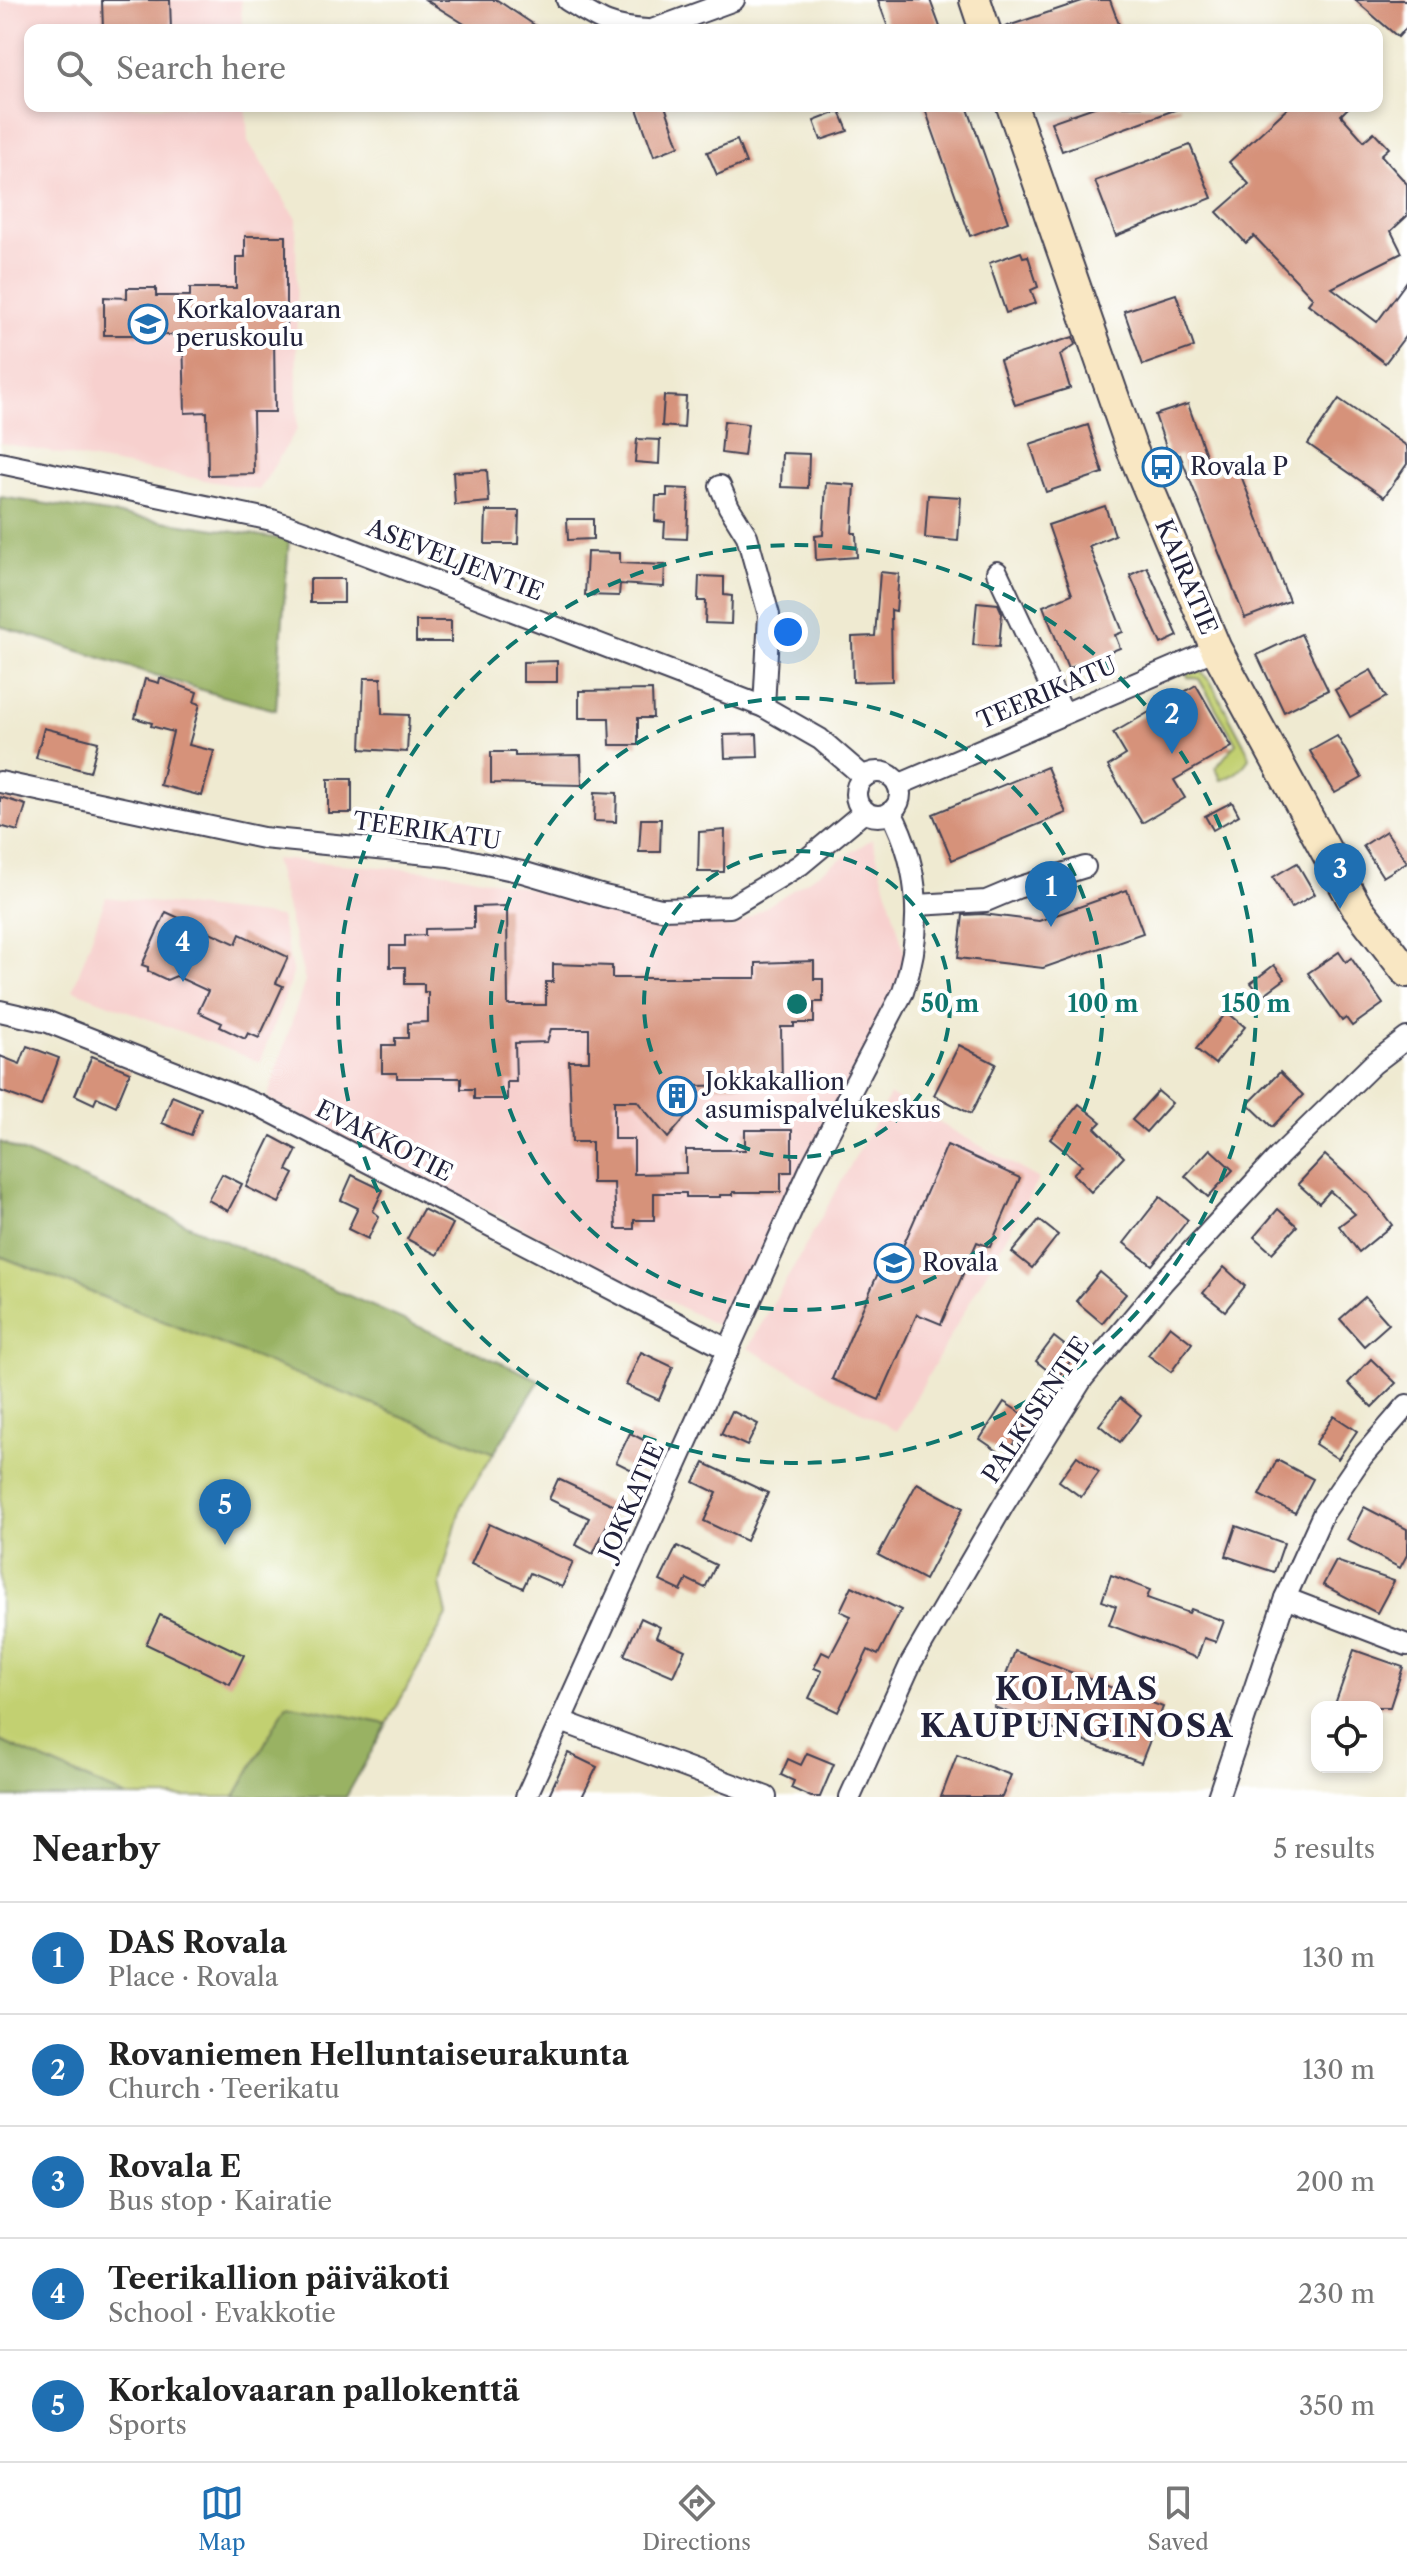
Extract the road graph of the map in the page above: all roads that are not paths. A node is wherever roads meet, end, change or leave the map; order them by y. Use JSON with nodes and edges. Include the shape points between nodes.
{"nodes":[{"id":1,"x":567,"y":0,"type":"edge"},
{"id":2,"x":734,"y":0,"type":"edge"},
{"id":3,"x":975,"y":0,"type":"edge"},
{"id":4,"x":607,"y":24,"type":"edge"},
{"id":5,"x":667,"y":24,"type":"edge"},
{"id":6,"x":983,"y":24,"type":"edge"},
{"id":7,"x":1014,"y":112,"type":"edge"},
{"id":8,"x":0,"y":463,"type":"edge"},
{"id":9,"x":720,"y":486,"type":"dead end"},
{"id":10,"x":997,"y":572,"type":"dead end"},
{"id":11,"x":1216,"y":649,"type":"junction"},
{"id":12,"x":764,"y":707,"type":"junction"},
{"id":13,"x":1063,"y":713,"type":"junction"},
{"id":14,"x":864,"y":777,"type":"junction"},
{"id":15,"x":0,"y":782,"type":"edge"},
{"id":16,"x":898,"y":785,"type":"junction"},
{"id":17,"x":865,"y":811,"type":"junction"},
{"id":18,"x":891,"y":812,"type":"junction"},
{"id":19,"x":1085,"y":867,"type":"dead end"},
{"id":20,"x":917,"y":905,"type":"junction"},
{"id":21,"x":1407,"y":972,"type":"edge"},
{"id":22,"x":0,"y":1011,"type":"edge"},
{"id":23,"x":1407,"y":1038,"type":"edge"},
{"id":24,"x":729,"y":1350,"type":"junction"},
{"id":25,"x":1407,"y":1405,"type":"edge"},
{"id":26,"x":1285,"y":1598,"type":"junction"},
{"id":27,"x":1407,"y":1645,"type":"edge"},
{"id":28,"x":561,"y":1721,"type":"junction"},
{"id":29,"x":526,"y":1797,"type":"edge"},
{"id":30,"x":766,"y":1797,"type":"edge"},
{"id":31,"x":850,"y":1797,"type":"edge"},
{"id":32,"x":1218,"y":1797,"type":"edge"}],
"edges":[{"from":1,"to":4,"type":"street"},
{"from":2,"to":5,"type":"street"},
{"from":3,"to":6,"type":"main road"},
{"from":7,"to":11,"type":"main road","name":"KAIRATIE","via":[[1131,447]]},
{"from":8,"to":12,"type":"street","name":"ASEVELJENTIE","via":[[272,520]]},
{"from":9,"to":12,"type":"street","via":[[747,536],[769,615]]},
{"from":10,"to":13,"type":"street"},
{"from":11,"to":13,"type":"street","name":"TEERIKATU"},
{"from":11,"to":21,"type":"main road","name":"KAIRATIE","via":[[1356,906]]},
{"from":12,"to":14,"type":"street","name":"ASEVELJENTIE","via":[[820,739]]},
{"from":13,"to":16,"type":"street","name":"TEERIKATU"},
{"from":14,"to":16,"type":"street","via":[[883,772]]},
{"from":14,"to":17,"type":"street","via":[[856,794]]},
{"from":15,"to":17,"type":"street","name":"TEERIKATU","via":[[263,838],[449,856],[661,909],[730,907],[800,865]]},
{"from":16,"to":18,"type":"street","via":[[900,796]]},
{"from":17,"to":18,"type":"street","via":[[878,816]]},
{"from":18,"to":20,"type":"street","via":[[901,830]]},
{"from":19,"to":20,"type":"street","via":[[986,901]]},
{"from":20,"to":24,"type":"street","name":"JOKKATIE","via":[[913,962],[903,992],[811,1167]]},
{"from":22,"to":24,"type":"street","name":"EVAKKOTIE","via":[[48,1022],[258,1105]]},
{"from":23,"to":31,"type":"street","name":"PALKISENTIE","via":[[1280,1155],[1083,1378],[911,1663]]},
{"from":24,"to":28,"type":"street","name":"JOKKATIE"},
{"from":25,"to":26,"type":"street","via":[[1323,1514]]},
{"from":26,"to":27,"type":"street"},
{"from":26,"to":32,"type":"street"},
{"from":28,"to":29,"type":"street","name":"JOKKATIE"},
{"from":28,"to":30,"type":"street"}]}
